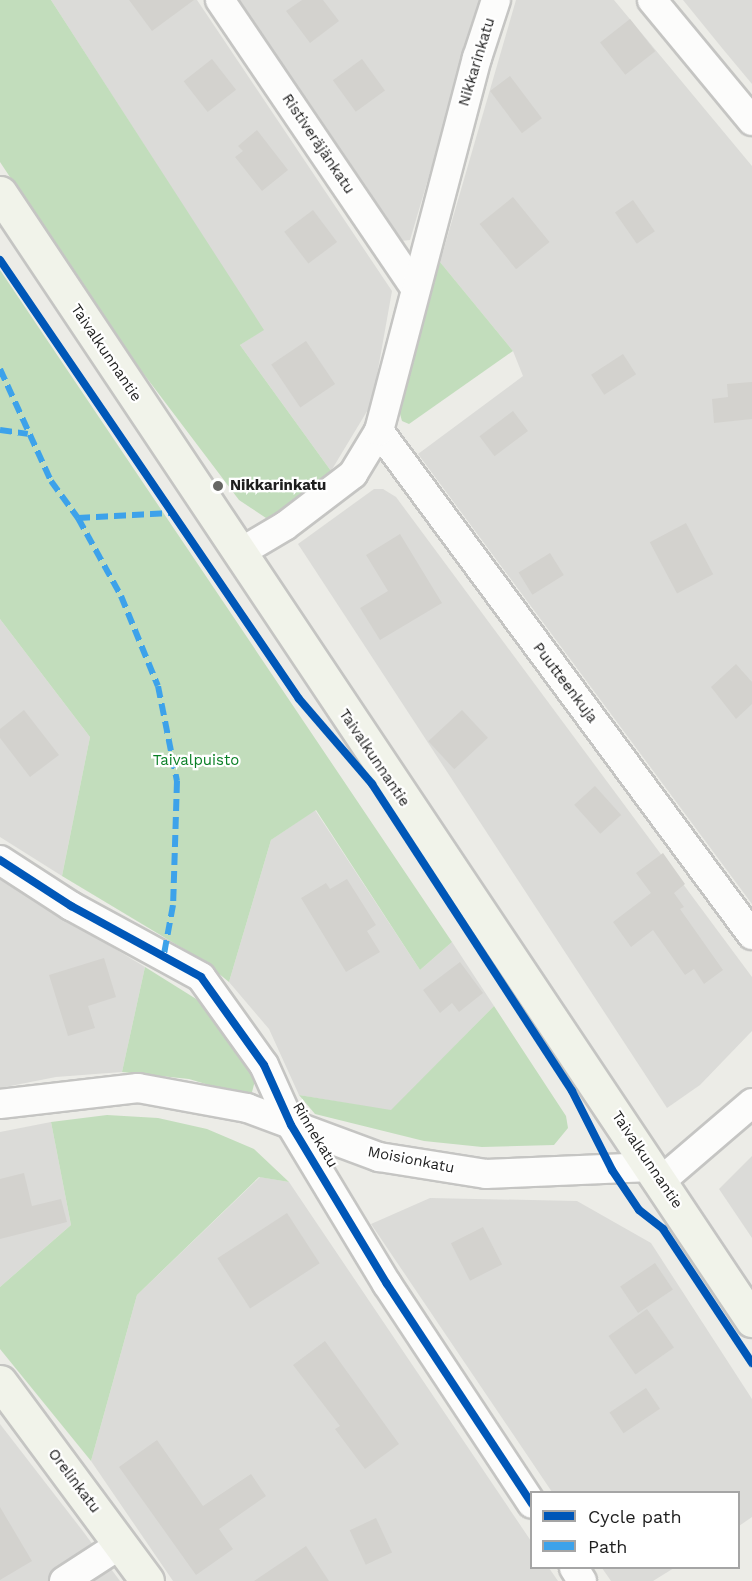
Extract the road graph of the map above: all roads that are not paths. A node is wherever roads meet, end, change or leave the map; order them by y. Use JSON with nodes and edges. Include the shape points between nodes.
{"nodes":[{"id":1,"x":220,"y":0,"type":"edge"},
{"id":2,"x":496,"y":0,"type":"edge"},
{"id":3,"x":652,"y":0,"type":"edge"},
{"id":4,"x":752,"y":121,"type":"edge"},
{"id":5,"x":0,"y":193,"type":"edge"},
{"id":6,"x":415,"y":288,"type":"junction"},
{"id":7,"x":379,"y":431,"type":"junction"},
{"id":8,"x":241,"y":552,"type":"junction"},
{"id":9,"x":0,"y":860,"type":"edge"},
{"id":10,"x":752,"y":935,"type":"edge"},
{"id":11,"x":752,"y":1103,"type":"edge"},
{"id":12,"x":0,"y":1104,"type":"edge"},
{"id":13,"x":291,"y":1125,"type":"junction"},
{"id":14,"x":656,"y":1174,"type":"junction"},
{"id":15,"x":752,"y":1320,"type":"edge"},
{"id":16,"x":0,"y":1382,"type":"edge"},
{"id":17,"x":530,"y":1502,"type":"edge"},
{"id":18,"x":121,"y":1544,"type":"junction"},
{"id":19,"x":64,"y":1581,"type":"edge"},
{"id":20,"x":147,"y":1581,"type":"edge"}],
"edges":[{"from":1,"to":6,"type":"street","name":"Ristiveräjänkatu"},
{"from":2,"to":6,"type":"street","name":"Nikkarinkatu"},
{"from":3,"to":4,"type":"street"},
{"from":5,"to":8,"type":"main road","name":"Taivalkunnantie"},
{"from":6,"to":7,"type":"street","name":"Nikkarinkatu"},
{"from":7,"to":8,"type":"street","name":"Nikkarinkatu","via":[[353,474],[285,526]]},
{"from":7,"to":10,"type":"street","name":"Puutteenkuja"},
{"from":8,"to":14,"type":"main road","name":"Taivalkunnantie","via":[[335,700]]},
{"from":9,"to":13,"type":"street","name":"Rinnekatu","via":[[71,906],[201,977],[264,1065]]},
{"from":11,"to":14,"type":"street"},
{"from":12,"to":13,"type":"street","name":"Moisionkatu","via":[[138,1088],[248,1108]]},
{"from":13,"to":14,"type":"street","name":"Moisionkatu","via":[[379,1157],[486,1174]]},
{"from":13,"to":17,"type":"street","name":"Rinnekatu","via":[[387,1284]]},
{"from":14,"to":15,"type":"main road","name":"Taivalkunnantie"},
{"from":16,"to":18,"type":"main road","name":"Orelinkatu"},
{"from":18,"to":19,"type":"street"},
{"from":18,"to":20,"type":"main road","name":"Orelinkatu"}]}
